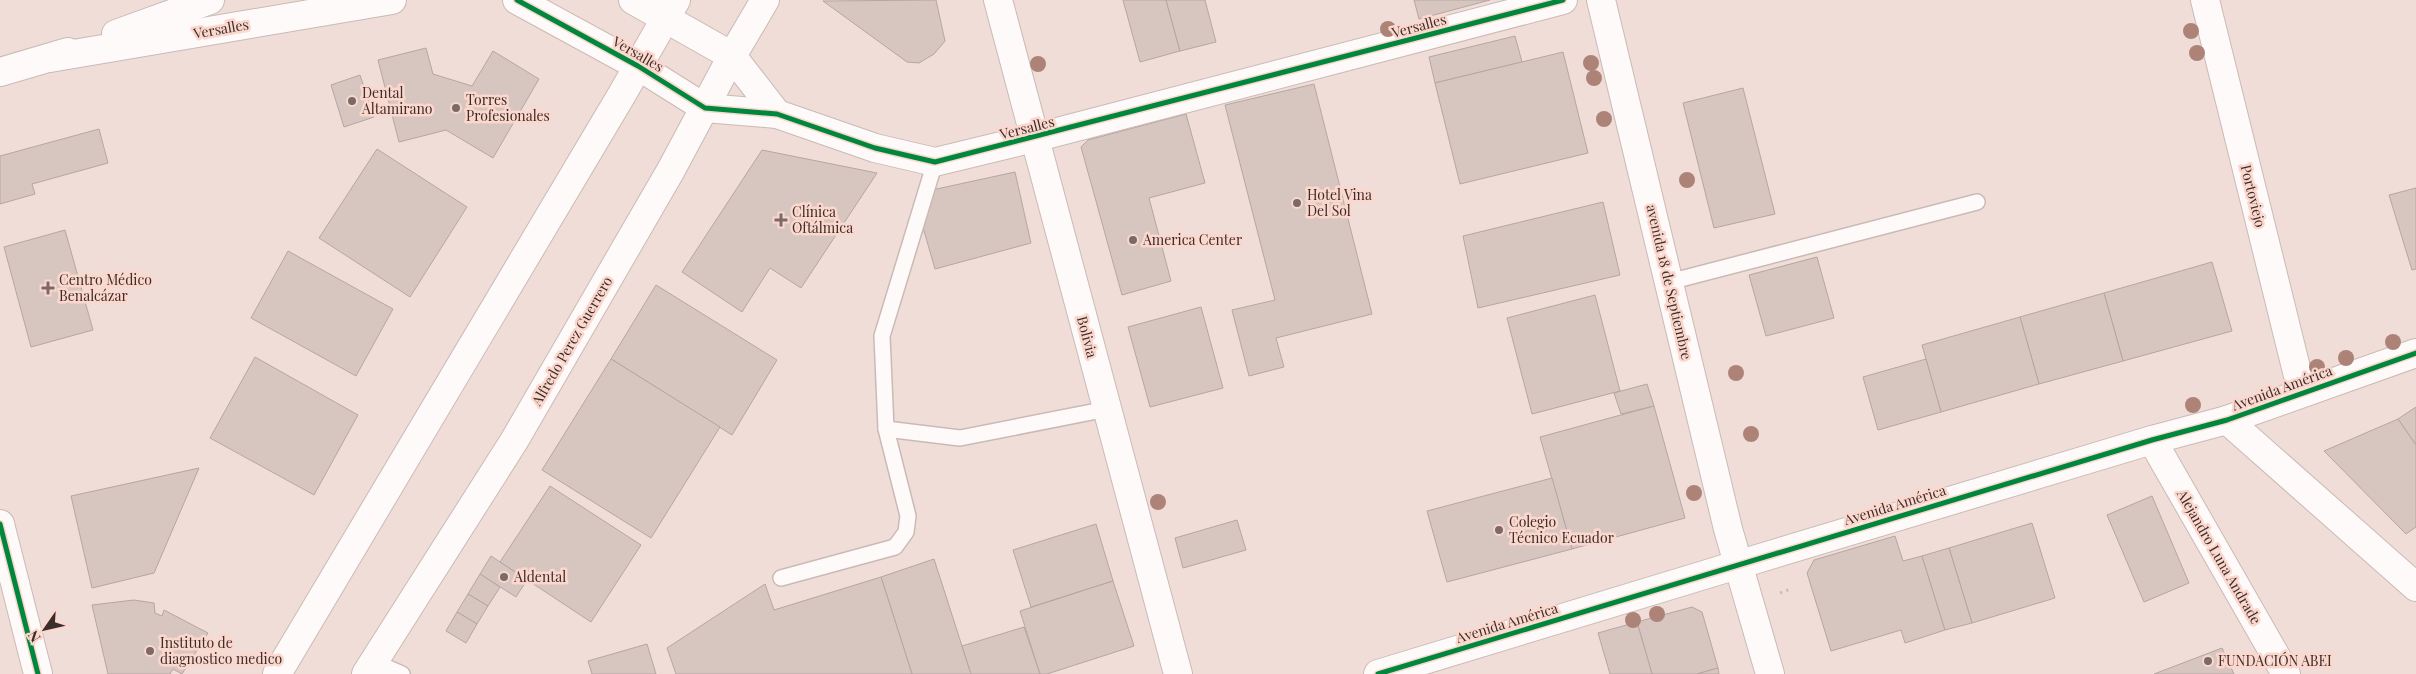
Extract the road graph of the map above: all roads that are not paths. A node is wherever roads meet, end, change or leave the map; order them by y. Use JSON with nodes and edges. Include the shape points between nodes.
{"nodes":[{"id":1,"x":210,"y":0,"type":"edge"},
{"id":2,"x":392,"y":0,"type":"edge"},
{"id":3,"x":518,"y":0,"type":"edge"},
{"id":4,"x":633,"y":0,"type":"edge"},
{"id":5,"x":765,"y":0,"type":"edge"},
{"id":6,"x":998,"y":0,"type":"edge"},
{"id":7,"x":1563,"y":0,"type":"edge"},
{"id":8,"x":1601,"y":0,"type":"edge"},
{"id":9,"x":2205,"y":0,"type":"edge"},
{"id":10,"x":670,"y":9,"type":"edge"},
{"id":11,"x":732,"y":56,"type":"junction"},
{"id":12,"x":50,"y":58,"type":"junction"},
{"id":13,"x":638,"y":66,"type":"junction"},
{"id":14,"x":0,"y":72,"type":"edge"},
{"id":15,"x":705,"y":108,"type":"junction"},
{"id":16,"x":777,"y":114,"type":"junction"},
{"id":17,"x":1034,"y":138,"type":"junction"},
{"id":18,"x":935,"y":162,"type":"junction"},
{"id":19,"x":1977,"y":202,"type":"dead end"},
{"id":20,"x":1669,"y":282,"type":"junction"},
{"id":21,"x":2416,"y":354,"type":"edge"},
{"id":22,"x":2302,"y":392,"type":"junction"},
{"id":23,"x":1107,"y":409,"type":"junction"},
{"id":24,"x":2226,"y":420,"type":"junction"},
{"id":25,"x":886,"y":429,"type":"junction"},
{"id":26,"x":2152,"y":440,"type":"junction"},
{"id":27,"x":0,"y":524,"type":"edge"},
{"id":28,"x":1737,"y":565,"type":"junction"},
{"id":29,"x":781,"y":578,"type":"dead end"},
{"id":30,"x":2416,"y":587,"type":"edge"},
{"id":31,"x":370,"y":668,"type":"edge"},
{"id":32,"x":38,"y":674,"type":"edge"},
{"id":33,"x":277,"y":674,"type":"edge"},
{"id":34,"x":402,"y":674,"type":"edge"},
{"id":35,"x":1178,"y":674,"type":"edge"},
{"id":36,"x":1378,"y":674,"type":"edge"},
{"id":37,"x":1770,"y":674,"type":"edge"},
{"id":38,"x":2286,"y":674,"type":"edge"}],
"edges":[{"from":1,"to":12,"type":"street","name":"Versalles"},
{"from":2,"to":12,"type":"street","name":"Versalles"},
{"from":3,"to":13,"type":"street","name":"Versalles"},
{"from":4,"to":10,"type":"street"},
{"from":5,"to":11,"type":"street","name":"Alfredo Perez Guerrero"},
{"from":6,"to":17,"type":"street","name":"Bolivia"},
{"from":7,"to":17,"type":"street","name":"Versalles"},
{"from":8,"to":20,"type":"street","name":"avenida 18 de Septiembre"},
{"from":9,"to":22,"type":"street","name":"Portoviejo"},
{"from":10,"to":11,"type":"street"},
{"from":10,"to":13,"type":"street"},
{"from":11,"to":15,"type":"street","name":"Alfredo Perez Guerrero"},
{"from":11,"to":16,"type":"street"},
{"from":12,"to":14,"type":"street","name":"Versalles"},
{"from":13,"to":15,"type":"street","name":"Versalles"},
{"from":13,"to":33,"type":"street"},
{"from":15,"to":16,"type":"street","name":"Versalles"},
{"from":15,"to":31,"type":"street","name":"Alfredo Perez Guerrero","via":[[514,441]]},
{"from":16,"to":18,"type":"street","name":"Versalles","via":[[875,148]]},
{"from":17,"to":18,"type":"street","name":"Versalles"},
{"from":17,"to":23,"type":"street","name":"Bolivia"},
{"from":18,"to":25,"type":"lane","via":[[882,336]]},
{"from":19,"to":20,"type":"lane"},
{"from":20,"to":28,"type":"street","name":"avenida 18 de Septiembre"},
{"from":21,"to":22,"type":"street","name":"Avenida América"},
{"from":22,"to":24,"type":"street","name":"Avenida América"},
{"from":23,"to":25,"type":"lane","via":[[960,438]]},
{"from":23,"to":35,"type":"street","name":"Bolivia"},
{"from":24,"to":26,"type":"street","name":"Avenida América"},
{"from":24,"to":30,"type":"street"},
{"from":25,"to":29,"type":"lane","via":[[908,516],[906,532],[895,547]]},
{"from":26,"to":28,"type":"street","name":"Avenida América"},
{"from":26,"to":38,"type":"street","name":"Alejandro Luna Andrade"},
{"from":27,"to":32,"type":"street"},
{"from":28,"to":36,"type":"street","name":"Avenida América"},
{"from":28,"to":37,"type":"street","name":"avenida 18 de Septiembre"},
{"from":31,"to":34,"type":"lane"}]}
